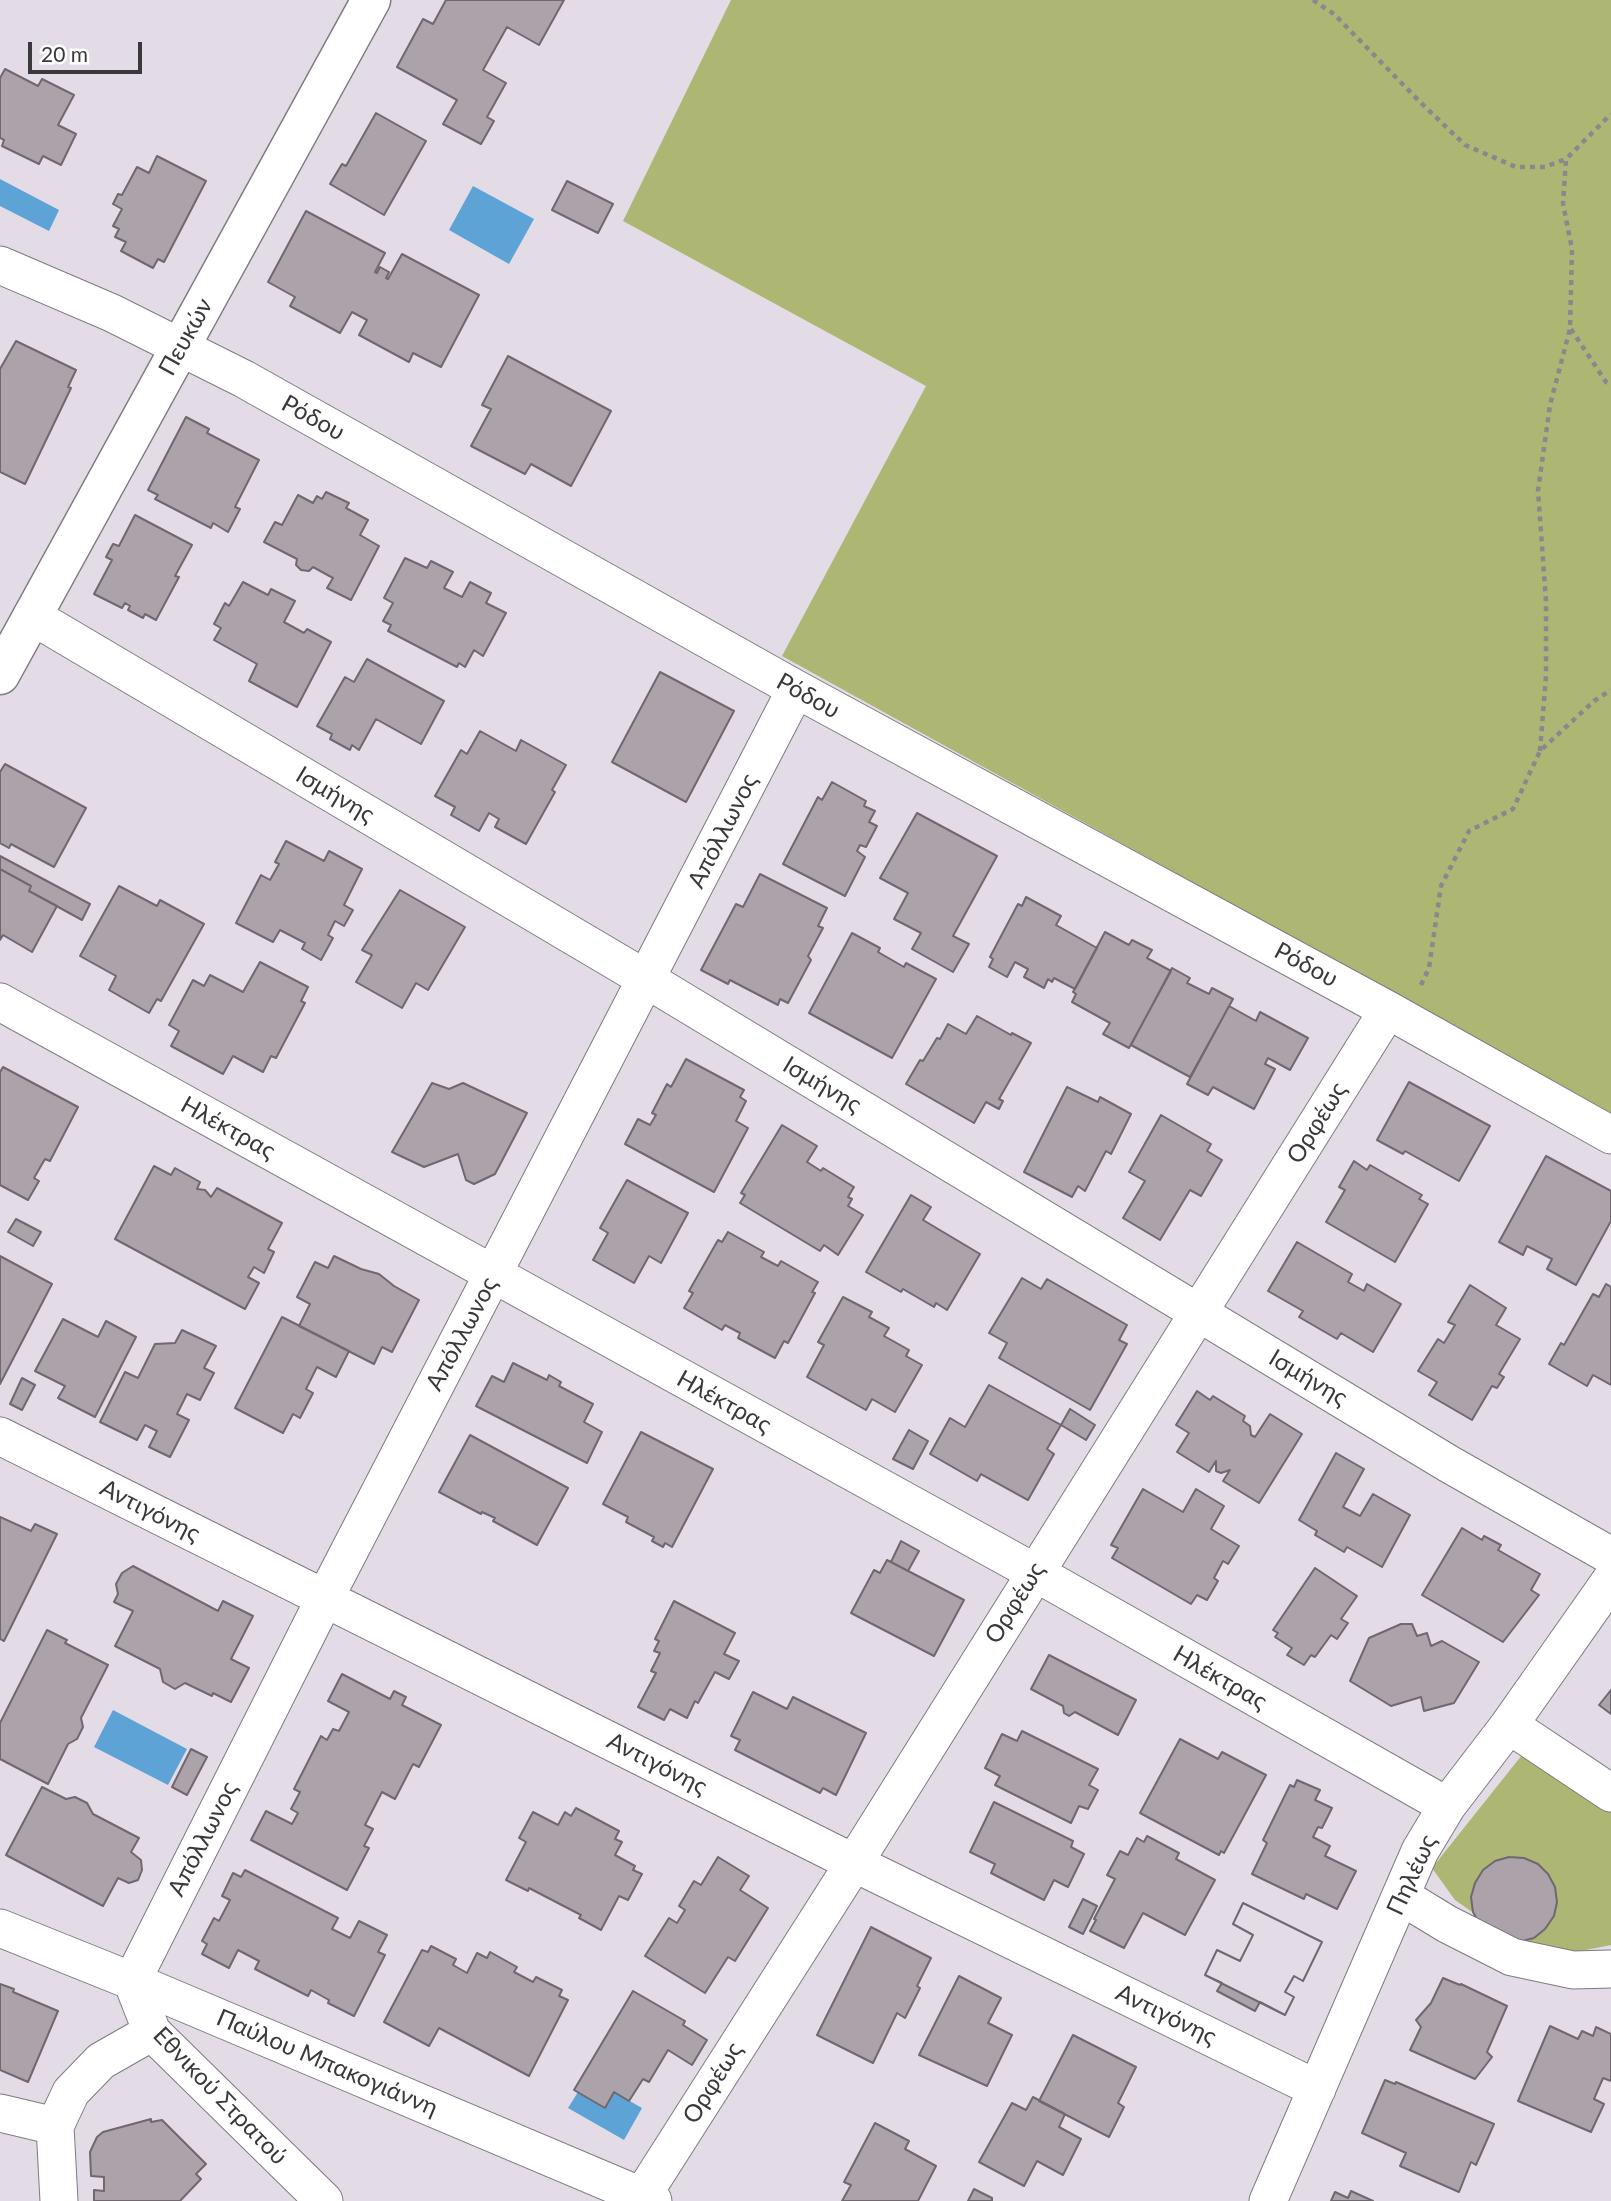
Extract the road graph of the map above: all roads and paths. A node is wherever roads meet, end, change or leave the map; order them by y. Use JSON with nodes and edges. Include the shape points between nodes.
{"nodes":[{"id":1,"x":371,"y":0,"type":"edge"},
{"id":2,"x":1313,"y":0,"type":"edge"},
{"id":3,"x":1611,"y":114,"type":"edge"},
{"id":4,"x":1566,"y":159,"type":"junction"},
{"id":5,"x":0,"y":265,"type":"edge"},
{"id":6,"x":1570,"y":329,"type":"junction"},
{"id":7,"x":181,"y":346,"type":"junction"},
{"id":8,"x":1611,"y":385,"type":"edge"},
{"id":9,"x":32,"y":616,"type":"junction"},
{"id":10,"x":0,"y":675,"type":"edge"},
{"id":11,"x":796,"y":690,"type":"junction"},
{"id":12,"x":1611,"y":690,"type":"edge"},
{"id":13,"x":1540,"y":751,"type":"junction"},
{"id":14,"x":646,"y":979,"type":"junction"},
{"id":15,"x":0,"y":1002,"type":"edge"},
{"id":16,"x":1388,"y":1010,"type":"junction"},
{"id":17,"x":1611,"y":1136,"type":"edge"},
{"id":18,"x":493,"y":1276,"type":"junction"},
{"id":19,"x":1200,"y":1312,"type":"junction"},
{"id":20,"x":0,"y":1436,"type":"edge"},
{"id":21,"x":1611,"y":1556,"type":"edge"},
{"id":22,"x":1034,"y":1572,"type":"junction"},
{"id":23,"x":1611,"y":1580,"type":"edge"},
{"id":24,"x":325,"y":1598,"type":"junction"},
{"id":25,"x":1509,"y":1725,"type":"junction"},
{"id":26,"x":1611,"y":1793,"type":"edge"},
{"id":27,"x":1447,"y":1806,"type":"junction"},
{"id":28,"x":854,"y":1863,"type":"junction"},
{"id":29,"x":1401,"y":1896,"type":"junction"},
{"id":30,"x":0,"y":1928,"type":"edge"},
{"id":31,"x":1611,"y":1969,"type":"edge"},
{"id":32,"x":132,"y":1981,"type":"junction"},
{"id":33,"x":152,"y":2032,"type":"junction"},
{"id":34,"x":1317,"y":2089,"type":"junction"},
{"id":35,"x":0,"y":2113,"type":"edge"},
{"id":36,"x":55,"y":2126,"type":"junction"},
{"id":37,"x":647,"y":2199,"type":"edge"},
{"id":38,"x":60,"y":2201,"type":"edge"},
{"id":39,"x":324,"y":2201,"type":"edge"},
{"id":40,"x":1268,"y":2201,"type":"edge"}],
"edges":[{"from":1,"to":7,"type":"street","name":"Πευκών"},
{"from":2,"to":4,"type":"path","via":[[1334,14],[1465,145],[1516,167],[1545,166]]},
{"from":3,"to":4,"type":"path"},
{"from":4,"to":6,"type":"path","via":[[1563,204],[1572,250]]},
{"from":5,"to":7,"type":"street","name":"Ρόδου"},
{"from":6,"to":8,"type":"path"},
{"from":6,"to":13,"type":"path","via":[[1550,405],[1538,491],[1546,601]]},
{"from":7,"to":9,"type":"street","name":"Πευκών"},
{"from":7,"to":11,"type":"street","name":"Ρόδου"},
{"from":9,"to":10,"type":"street","name":"Πευκών"},
{"from":9,"to":14,"type":"street","name":"Ισμήνης"},
{"from":11,"to":14,"type":"street","name":"Απόλλωνος"},
{"from":11,"to":16,"type":"street","name":"Ρόδου"},
{"from":12,"to":13,"type":"path"},
{"from":13,"to":16,"type":"path","via":[[1513,809],[1469,831],[1441,886],[1429,968],[1414,997]]},
{"from":14,"to":18,"type":"street","name":"Απόλλωνος"},
{"from":14,"to":19,"type":"street","name":"Ισμήνης"},
{"from":15,"to":18,"type":"street","name":"Ηλέκτρας"},
{"from":16,"to":17,"type":"street","name":"Ρόδου"},
{"from":16,"to":19,"type":"street","name":"Ορφέως"},
{"from":18,"to":22,"type":"street","name":"Ηλέκτρας"},
{"from":18,"to":24,"type":"street","name":"Απόλλωνος"},
{"from":19,"to":21,"type":"street","name":"Ισμήνης","via":[[1449,1464]]},
{"from":19,"to":22,"type":"street","name":"Ορφέως"},
{"from":20,"to":24,"type":"street","name":"Αντιγόνης"},
{"from":22,"to":27,"type":"street","name":"Ηλέκτρας"},
{"from":22,"to":28,"type":"street","name":"Ορφέως"},
{"from":23,"to":25,"type":"street","name":"Πηλέως"},
{"from":24,"to":28,"type":"street","name":"Αντιγόνης"},
{"from":24,"to":32,"type":"street","name":"Απόλλωνος"},
{"from":25,"to":26,"type":"street"},
{"from":25,"to":27,"type":"street","name":"Πηλέως"},
{"from":27,"to":29,"type":"street","name":"Πηλέως","via":[[1420,1851]]},
{"from":28,"to":34,"type":"street","name":"Αντιγόνης"},
{"from":28,"to":37,"type":"street","name":"Ορφέως"},
{"from":29,"to":31,"type":"street","via":[[1512,1957],[1573,1970]]},
{"from":29,"to":34,"type":"street","name":"Πηλέως"},
{"from":30,"to":32,"type":"street","name":"Παύλου Μπακογιάννη"},
{"from":32,"to":33,"type":"street","name":"Εθνικού Στρατού"},
{"from":32,"to":37,"type":"street","name":"Παύλου Μπακογιάννη"},
{"from":33,"to":36,"type":"street","via":[[101,2061],[71,2092]]},
{"from":33,"to":39,"type":"street","name":"Εθνικού Στρατού"},
{"from":34,"to":40,"type":"street","name":"Πηλέως"},
{"from":35,"to":36,"type":"street"},
{"from":36,"to":38,"type":"street"}]}
